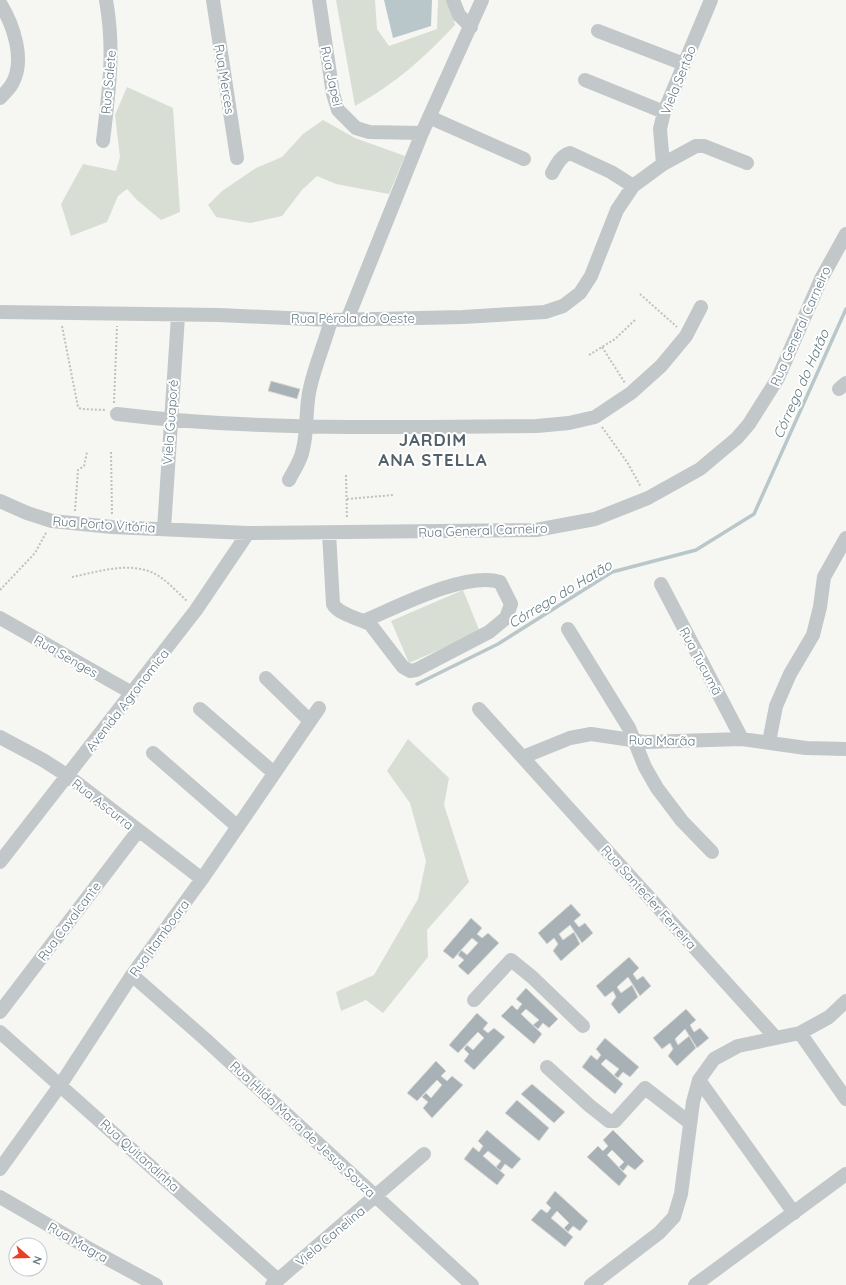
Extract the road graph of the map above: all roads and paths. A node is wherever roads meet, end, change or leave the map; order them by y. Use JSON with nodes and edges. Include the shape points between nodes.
{"nodes":[{"id":1,"x":106,"y":0,"type":"edge"},
{"id":2,"x":213,"y":0,"type":"edge"},
{"id":3,"x":319,"y":0,"type":"edge"},
{"id":4,"x":453,"y":0,"type":"edge"},
{"id":5,"x":482,"y":0,"type":"edge"},
{"id":6,"x":710,"y":0,"type":"edge"},
{"id":7,"x":0,"y":3,"type":"edge"},
{"id":8,"x":471,"y":27,"type":"junction"},
{"id":9,"x":598,"y":31,"type":"dead end"},
{"id":10,"x":684,"y":64,"type":"junction"},
{"id":11,"x":585,"y":80,"type":"dead end"},
{"id":12,"x":0,"y":98,"type":"edge"},
{"id":13,"x":664,"y":112,"type":"junction"},
{"id":14,"x":430,"y":117,"type":"junction"},
{"id":15,"x":422,"y":133,"type":"junction"},
{"id":16,"x":103,"y":141,"type":"dead end"},
{"id":17,"x":237,"y":158,"type":"dead end"},
{"id":18,"x":524,"y":159,"type":"dead end"},
{"id":19,"x":747,"y":163,"type":"dead end"},
{"id":20,"x":663,"y":164,"type":"junction"},
{"id":21,"x":552,"y":173,"type":"dead end"},
{"id":22,"x":633,"y":186,"type":"junction"},
{"id":23,"x":846,"y":234,"type":"edge"},
{"id":24,"x":640,"y":294,"type":"dead end"},
{"id":25,"x":701,"y":307,"type":"dead end"},
{"id":26,"x":0,"y":312,"type":"edge"},
{"id":27,"x":59,"y":314,"type":"junction"},
{"id":28,"x":118,"y":315,"type":"junction"},
{"id":29,"x":178,"y":316,"type":"junction"},
{"id":30,"x":636,"y":319,"type":"dead end"},
{"id":31,"x":331,"y":320,"type":"junction"},
{"id":32,"x":348,"y":320,"type":"junction"},
{"id":33,"x":686,"y":336,"type":"junction"},
{"id":34,"x":602,"y":347,"type":"junction"},
{"id":35,"x":589,"y":355,"type":"dead end"},
{"id":36,"x":631,"y":393,"type":"junction"},
{"id":37,"x":116,"y":412,"type":"junction"},
{"id":38,"x":595,"y":417,"type":"junction"},
{"id":39,"x":170,"y":420,"type":"junction"},
{"id":40,"x":306,"y":426,"type":"junction"},
{"id":41,"x":87,"y":452,"type":"dead end"},
{"id":42,"x":111,"y":452,"type":"dead end"},
{"id":43,"x":346,"y":475,"type":"dead end"},
{"id":44,"x":289,"y":480,"type":"dead end"},
{"id":45,"x":393,"y":495,"type":"dead end"},
{"id":46,"x":648,"y":498,"type":"junction"},
{"id":47,"x":347,"y":500,"type":"junction"},
{"id":48,"x":0,"y":501,"type":"edge"},
{"id":49,"x":52,"y":521,"type":"junction"},
{"id":50,"x":76,"y":524,"type":"junction"},
{"id":51,"x":112,"y":527,"type":"junction"},
{"id":52,"x":164,"y":529,"type":"junction"},
{"id":53,"x":347,"y":532,"type":"junction"},
{"id":54,"x":248,"y":533,"type":"junction"},
{"id":55,"x":329,"y":533,"type":"junction"},
{"id":56,"x":846,"y":538,"type":"edge"},
{"id":57,"x":72,"y":577,"type":"dead end"},
{"id":58,"x":661,"y":584,"type":"dead end"},
{"id":59,"x":0,"y":590,"type":"edge"},
{"id":60,"x":196,"y":610,"type":"junction"},
{"id":61,"x":0,"y":618,"type":"edge"},
{"id":62,"x":364,"y":621,"type":"junction"},
{"id":63,"x":568,"y":630,"type":"dead end"},
{"id":64,"x":266,"y":678,"type":"dead end"},
{"id":65,"x":132,"y":693,"type":"junction"},
{"id":66,"x":319,"y":708,"type":"dead end"},
{"id":67,"x":200,"y":709,"type":"dead end"},
{"id":68,"x":479,"y":709,"type":"dead end"},
{"id":69,"x":310,"y":721,"type":"junction"},
{"id":70,"x":0,"y":737,"type":"edge"},
{"id":71,"x":742,"y":739,"type":"junction"},
{"id":72,"x":634,"y":742,"type":"junction"},
{"id":73,"x":768,"y":742,"type":"junction"},
{"id":74,"x":846,"y":749,"type":"edge"},
{"id":75,"x":153,"y":753,"type":"dead end"},
{"id":76,"x":522,"y":757,"type":"junction"},
{"id":77,"x":274,"y":773,"type":"junction"},
{"id":78,"x":68,"y":776,"type":"junction"},
{"id":79,"x":238,"y":827,"type":"junction"},
{"id":80,"x":138,"y":831,"type":"junction"},
{"id":81,"x":712,"y":852,"type":"dead end"},
{"id":82,"x":0,"y":862,"type":"edge"},
{"id":83,"x":202,"y":879,"type":"junction"},
{"id":84,"x":132,"y":975,"type":"junction"},
{"id":85,"x":474,"y":1000,"type":"dead end"},
{"id":86,"x":846,"y":1000,"type":"edge"},
{"id":87,"x":0,"y":1012,"type":"edge"},
{"id":88,"x":583,"y":1026,"type":"dead end"},
{"id":89,"x":0,"y":1032,"type":"edge"},
{"id":90,"x":800,"y":1033,"type":"junction"},
{"id":91,"x":776,"y":1038,"type":"junction"},
{"id":92,"x":547,"y":1067,"type":"dead end"},
{"id":93,"x":699,"y":1080,"type":"junction"},
{"id":94,"x":61,"y":1084,"type":"junction"},
{"id":95,"x":846,"y":1100,"type":"edge"},
{"id":96,"x":690,"y":1123,"type":"junction"},
{"id":97,"x":424,"y":1154,"type":"dead end"},
{"id":98,"x":0,"y":1170,"type":"edge"},
{"id":99,"x":846,"y":1174,"type":"edge"},
{"id":100,"x":0,"y":1197,"type":"edge"},
{"id":101,"x":377,"y":1197,"type":"junction"},
{"id":102,"x":794,"y":1213,"type":"junction"},
{"id":103,"x":275,"y":1282,"type":"edge"},
{"id":104,"x":156,"y":1285,"type":"edge"},
{"id":105,"x":472,"y":1285,"type":"edge"},
{"id":106,"x":591,"y":1285,"type":"edge"},
{"id":107,"x":695,"y":1285,"type":"edge"}],
"edges":[{"from":1,"to":16,"type":"street","name":"Rua Salete","via":[[111,73]]},
{"from":2,"to":17,"type":"street","name":"Rua Merces"},
{"from":3,"to":15,"type":"street","name":"Rua Japei","via":[[333,94],[338,110],[356,128],[369,132]]},
{"from":4,"to":8,"type":"street","via":[[459,15]]},
{"from":5,"to":8,"type":"street"},
{"from":6,"to":10,"type":"street","name":"Viela Sertão"},
{"from":7,"to":12,"type":"street","via":[[11,26],[17,49],[17,68],[13,84]]},
{"from":8,"to":14,"type":"street"},
{"from":9,"to":10,"type":"street"},
{"from":10,"to":13,"type":"street","name":"Viela Sertão"},
{"from":11,"to":13,"type":"street"},
{"from":13,"to":20,"type":"street","name":"Viela Sertão","via":[[660,129]]},
{"from":14,"to":15,"type":"street"},
{"from":14,"to":18,"type":"street"},
{"from":15,"to":32,"type":"street"},
{"from":19,"to":20,"type":"street","via":[[704,146],[696,146]]},
{"from":20,"to":22,"type":"street"},
{"from":21,"to":22,"type":"street","via":[[558,162],[570,153],[611,172]]},
{"from":22,"to":32,"type":"street","name":"Rua Pérola do Oeste","via":[[617,210],[591,276],[580,293],[563,306],[545,312],[511,315]]},
{"from":23,"to":46,"type":"street","name":"Rua General Carneiro","via":[[821,279],[778,378],[749,424],[737,438],[700,469]]},
{"from":24,"to":33,"type":"path"},
{"from":25,"to":33,"type":"street"},
{"from":26,"to":27,"type":"street","name":"Rua Pérola do Oeste"},
{"from":27,"to":28,"type":"street","name":"Rua Pérola do Oeste"},
{"from":27,"to":37,"type":"path","via":[[78,407]]},
{"from":28,"to":29,"type":"street","name":"Rua Pérola do Oeste"},
{"from":28,"to":37,"type":"path"},
{"from":29,"to":31,"type":"street","name":"Rua Pérola do Oeste","via":[[219,315]]},
{"from":29,"to":39,"type":"street","name":"Viela Guaporé"},
{"from":30,"to":34,"type":"path","via":[[622,334]]},
{"from":31,"to":32,"type":"street","name":"Rua Pérola do Oeste"},
{"from":31,"to":40,"type":"street","via":[[310,388],[305,414]]},
{"from":33,"to":36,"type":"street","via":[[661,366]]},
{"from":34,"to":35,"type":"path"},
{"from":34,"to":36,"type":"path"},
{"from":36,"to":38,"type":"street"},
{"from":37,"to":39,"type":"street"},
{"from":38,"to":40,"type":"street","via":[[537,426]]},
{"from":38,"to":46,"type":"path","via":[[627,462]]},
{"from":39,"to":40,"type":"street"},
{"from":39,"to":52,"type":"street","name":"Viela Guaporé"},
{"from":40,"to":44,"type":"street","via":[[303,450]]},
{"from":41,"to":50,"type":"path","via":[[84,466],[78,470]]},
{"from":42,"to":51,"type":"path"},
{"from":43,"to":47,"type":"path"},
{"from":45,"to":47,"type":"path"},
{"from":46,"to":53,"type":"street","name":"Rua General Carneiro","via":[[595,520],[536,530]]},
{"from":47,"to":53,"type":"path"},
{"from":48,"to":49,"type":"street","name":"Rua Porto Vitória","via":[[27,514]]},
{"from":49,"to":50,"type":"street","name":"Rua Porto Vitória"},
{"from":49,"to":59,"type":"path","via":[[35,553]]},
{"from":50,"to":51,"type":"street","name":"Rua Porto Vitória"},
{"from":51,"to":52,"type":"street","name":"Rua Porto Vitória"},
{"from":52,"to":54,"type":"street","name":"Rua General Carneiro"},
{"from":53,"to":55,"type":"street","name":"Rua General Carneiro"},
{"from":54,"to":55,"type":"street","name":"Rua General Carneiro"},
{"from":54,"to":60,"type":"street","name":"Avenida Agronomica"},
{"from":55,"to":62,"type":"street","via":[[333,604],[339,610]]},
{"from":56,"to":73,"type":"street","via":[[824,577],[813,635],[790,674],[776,706]]},
{"from":57,"to":60,"type":"path","via":[[133,567],[152,572],[169,584]]},
{"from":58,"to":71,"type":"street","name":"Rua Tucumã"},
{"from":60,"to":65,"type":"street","name":"Avenida Agronomica"},
{"from":61,"to":65,"type":"street","name":"Rua Senges"},
{"from":62,"to":62,"type":"street","via":[[448,586],[483,579],[500,582],[511,604],[506,618],[489,632],[410,671],[402,667],[370,624]]},
{"from":63,"to":72,"type":"street","via":[[625,719]]},
{"from":64,"to":69,"type":"street"},
{"from":65,"to":78,"type":"street","name":"Avenida Agronomica"},
{"from":66,"to":69,"type":"street","name":"Rua Itamboara"},
{"from":67,"to":77,"type":"street"},
{"from":68,"to":76,"type":"street"},
{"from":69,"to":77,"type":"street","name":"Rua Itamboara"},
{"from":70,"to":78,"type":"street","name":"Rua Ascurra"},
{"from":71,"to":72,"type":"street","name":"Rua Marãa"},
{"from":71,"to":73,"type":"street","name":"Rua Marãa"},
{"from":72,"to":76,"type":"street","name":"Rua Marãa","via":[[597,735],[580,735]]},
{"from":72,"to":81,"type":"street","via":[[644,768],[657,788],[682,821]]},
{"from":73,"to":74,"type":"street","name":"Rua Marãa","via":[[806,748]]},
{"from":75,"to":79,"type":"street"},
{"from":76,"to":91,"type":"street","name":"Rua Santecler Ferreira"},
{"from":77,"to":79,"type":"street","name":"Rua Itamboara"},
{"from":78,"to":80,"type":"street","name":"Rua Ascurra"},
{"from":78,"to":82,"type":"street","name":"Avenida Agronomica"},
{"from":79,"to":83,"type":"street","name":"Rua Itamboara"},
{"from":80,"to":83,"type":"street","name":"Rua Ascurra"},
{"from":80,"to":87,"type":"street","name":"Rua Cavalcante"},
{"from":83,"to":84,"type":"street","name":"Rua Itamboara"},
{"from":84,"to":94,"type":"street","name":"Rua Itamboara"},
{"from":84,"to":101,"type":"street","name":"Rua Hilda Maria de Jesus Souza"},
{"from":85,"to":88,"type":"street","via":[[511,960]]},
{"from":86,"to":90,"type":"street","via":[[829,1017]]},
{"from":89,"to":94,"type":"street","name":"Rua Quitandinha"},
{"from":90,"to":91,"type":"street"},
{"from":90,"to":95,"type":"street"},
{"from":91,"to":93,"type":"street","via":[[738,1046],[721,1054],[706,1068]]},
{"from":92,"to":96,"type":"street","via":[[609,1121],[615,1121],[645,1088]]},
{"from":93,"to":96,"type":"street"},
{"from":93,"to":102,"type":"street"},
{"from":94,"to":98,"type":"street","name":"Rua Itamboara"},
{"from":94,"to":103,"type":"street","name":"Rua Quitandinha"},
{"from":96,"to":106,"type":"street","via":[[681,1194],[674,1217],[659,1232]]},
{"from":97,"to":101,"type":"street","name":"Viela Canelina"},
{"from":99,"to":102,"type":"street"},
{"from":100,"to":104,"type":"street","name":"Rua Magra"},
{"from":101,"to":103,"type":"street","name":"Viela Canelina"},
{"from":101,"to":105,"type":"street","name":"Rua Hilda Maria de Jesus Souza"},
{"from":102,"to":107,"type":"street"}]}
